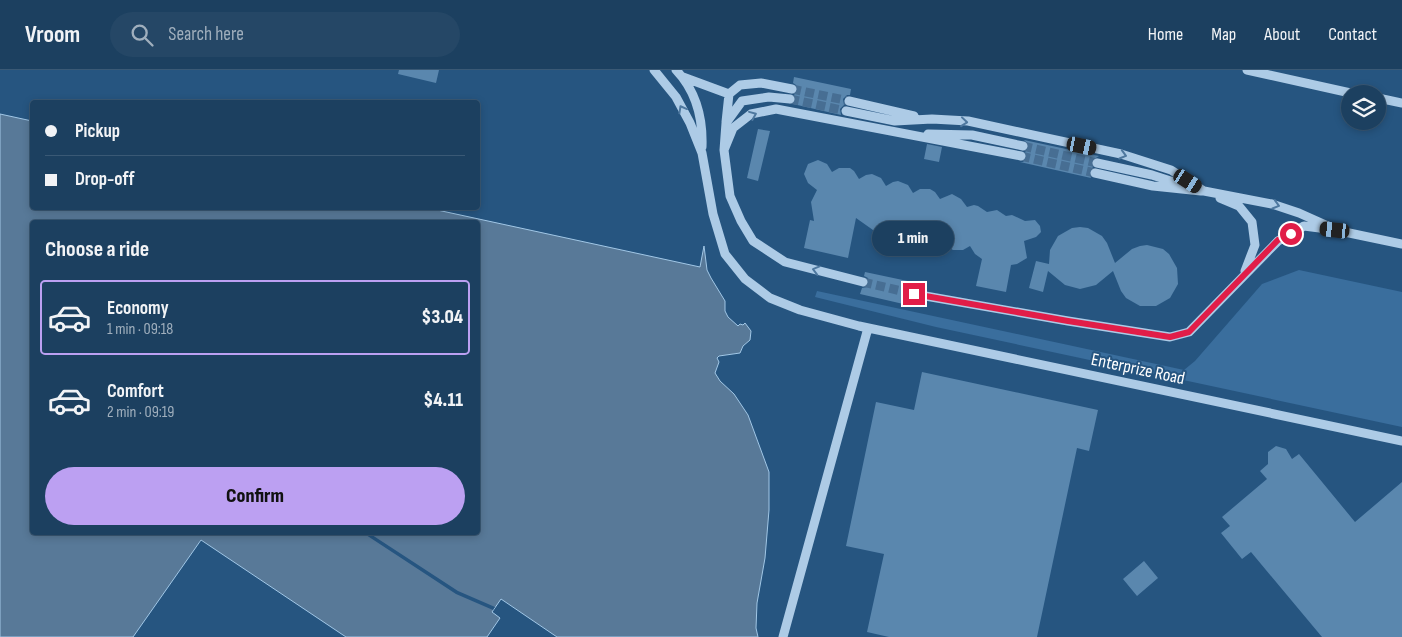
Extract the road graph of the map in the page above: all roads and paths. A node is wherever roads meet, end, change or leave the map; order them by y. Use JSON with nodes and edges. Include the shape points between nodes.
{"nodes":[{"id":1,"x":654,"y":70,"type":"edge"},
{"id":2,"x":676,"y":70,"type":"edge"},
{"id":3,"x":1247,"y":70,"type":"edge"},
{"id":4,"x":683,"y":77,"type":"junction"},
{"id":5,"x":792,"y":89,"type":"tunnel mouth"},
{"id":6,"x":1341,"y":91,"type":"edge"},
{"id":7,"x":729,"y":94,"type":"junction"},
{"id":8,"x":790,"y":99,"type":"tunnel mouth"},
{"id":9,"x":1386,"y":100,"type":"edge"},
{"id":10,"x":849,"y":101,"type":"tunnel mouth"},
{"id":11,"x":1402,"y":104,"type":"edge"},
{"id":12,"x":846,"y":111,"type":"tunnel mouth"},
{"id":13,"x":932,"y":120,"type":"junction"},
{"id":14,"x":726,"y":123,"type":"junction"},
{"id":15,"x":905,"y":134,"type":"junction"},
{"id":16,"x":1023,"y":146,"type":"tunnel mouth"},
{"id":17,"x":724,"y":150,"type":"junction"},
{"id":18,"x":702,"y":152,"type":"junction"},
{"id":19,"x":1021,"y":156,"type":"tunnel mouth"},
{"id":20,"x":1097,"y":163,"type":"tunnel mouth"},
{"id":21,"x":1095,"y":173,"type":"tunnel mouth"},
{"id":22,"x":1204,"y":191,"type":"junction"},
{"id":23,"x":1335,"y":230,"type":"junction"},
{"id":24,"x":1402,"y":244,"type":"edge"},
{"id":25,"x":1243,"y":275,"type":"junction"},
{"id":26,"x":863,"y":282,"type":"tunnel mouth"},
{"id":27,"x":914,"y":294,"type":"tunnel mouth"},
{"id":28,"x":868,"y":328,"type":"junction"},
{"id":29,"x":1402,"y":441,"type":"edge"},
{"id":30,"x":783,"y":637,"type":"edge"}],
"edges":[{"from":18,"to":1,"type":"street","name":"Enterprize Road","one_way":true,"via":[[676,97]]},
{"from":2,"to":4,"type":"street","name":"Enterprize Road"},
{"from":3,"to":6,"type":"street"},
{"from":4,"to":7,"type":"street"},
{"from":4,"to":18,"type":"street","name":"Enterprize Road","via":[[697,104],[703,129]]},
{"from":5,"to":7,"type":"street","via":[[762,83],[740,85]]},
{"from":7,"to":14,"type":"street"},
{"from":8,"to":14,"type":"street","via":[[769,97],[742,102]]},
{"from":9,"to":11,"type":"street"},
{"from":10,"to":13,"type":"street"},
{"from":12,"to":13,"type":"street","via":[[895,120]]},
{"from":13,"to":22,"type":"street","one_way":true,"via":[[968,121],[1121,154],[1171,170]]},
{"from":14,"to":17,"type":"street"},
{"from":15,"to":16,"type":"street","via":[[972,135]]},
{"from":17,"to":15,"type":"street","one_way":true,"via":[[733,128],[751,114],[776,109]]},
{"from":15,"to":19,"type":"street"},
{"from":26,"to":17,"type":"street","one_way":true,"via":[[785,262],[753,241],[730,196]]},
{"from":18,"to":28,"type":"street","name":"Enterprize Road","via":[[713,214],[725,254],[745,279],[770,298],[800,310]]},
{"from":20,"to":22,"type":"street"},
{"from":21,"to":22,"type":"street","via":[[1153,186]]},
{"from":22,"to":23,"type":"street","one_way":true,"via":[[1299,212]]},
{"from":22,"to":25,"type":"street","via":[[1239,206],[1252,222],[1255,245]]},
{"from":23,"to":24,"type":"street"},
{"from":23,"to":25,"type":"street","via":[[1304,226],[1278,240]]},
{"from":25,"to":27,"type":"street","via":[[1189,332],[1170,337]]},
{"from":28,"to":29,"type":"street","name":"Enterprize Road"},
{"from":28,"to":30,"type":"street"}]}
